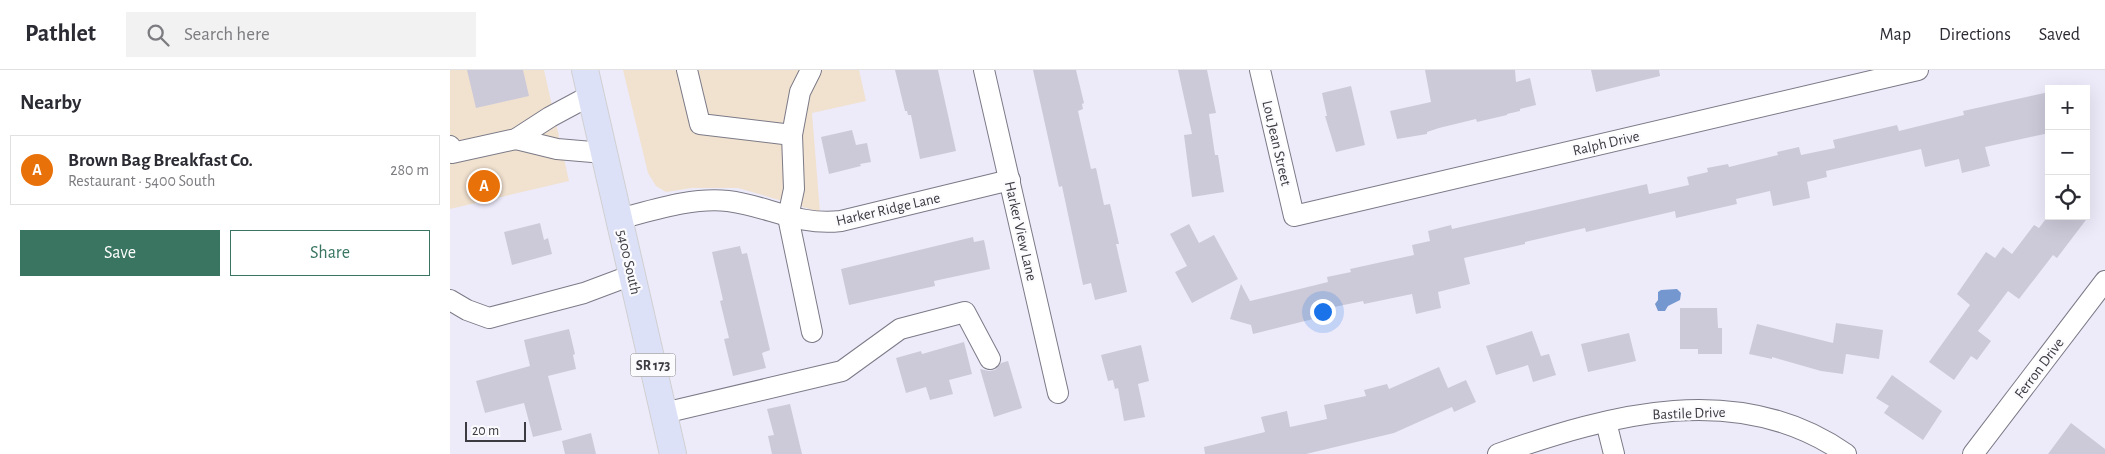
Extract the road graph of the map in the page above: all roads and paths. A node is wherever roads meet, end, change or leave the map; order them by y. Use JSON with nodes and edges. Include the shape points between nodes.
{"nodes":[{"id":1,"x":585,"y":70,"type":"edge"},
{"id":2,"x":687,"y":70,"type":"edge"},
{"id":3,"x":811,"y":70,"type":"edge"},
{"id":4,"x":984,"y":70,"type":"edge"},
{"id":5,"x":1260,"y":70,"type":"edge"},
{"id":6,"x":1918,"y":70,"type":"edge"},
{"id":7,"x":591,"y":95,"type":"junction"},
{"id":8,"x":792,"y":135,"type":"junction"},
{"id":9,"x":516,"y":139,"type":"junction"},
{"id":10,"x":450,"y":146,"type":"edge"},
{"id":11,"x":604,"y":153,"type":"junction"},
{"id":12,"x":1010,"y":180,"type":"junction"},
{"id":13,"x":1294,"y":216,"type":"joint"},
{"id":14,"x":788,"y":217,"type":"junction"},
{"id":15,"x":619,"y":219,"type":"junction"},
{"id":16,"x":632,"y":275,"type":"junction"},
{"id":17,"x":2105,"y":281,"type":"edge"},
{"id":18,"x":450,"y":300,"type":"edge"},
{"id":19,"x":812,"y":332,"type":"dead end"},
{"id":20,"x":990,"y":359,"type":"dead end"},
{"id":21,"x":1058,"y":393,"type":"dead end"},
{"id":22,"x":664,"y":413,"type":"junction"},
{"id":23,"x":1606,"y":422,"type":"junction"},
{"id":24,"x":673,"y":454,"type":"edge"},
{"id":25,"x":1498,"y":454,"type":"edge"},
{"id":26,"x":1614,"y":454,"type":"edge"},
{"id":27,"x":1846,"y":454,"type":"edge"},
{"id":28,"x":1973,"y":454,"type":"edge"}],
"edges":[{"from":1,"to":7,"type":"main road","name":"5400 South","number":"SR 173"},
{"from":2,"to":8,"type":"street","via":[[700,124]]},
{"from":3,"to":8,"type":"street","via":[[800,92]]},
{"from":4,"to":12,"type":"street","name":"Harker View Lane"},
{"from":5,"to":13,"type":"street","name":"Lou Jean Street"},
{"from":6,"to":13,"type":"street","name":"Ralph Drive"},
{"from":7,"to":9,"type":"street"},
{"from":7,"to":11,"type":"main road","name":"5400 South","number":"SR 173"},
{"from":8,"to":14,"type":"street","via":[[794,189]]},
{"from":9,"to":10,"type":"street","via":[[452,153]]},
{"from":9,"to":11,"type":"street","via":[[557,149]]},
{"from":11,"to":15,"type":"main road","name":"5400 South","number":"SR 173"},
{"from":12,"to":14,"type":"street","name":"Harker Ridge Lane","via":[[841,221]]},
{"from":12,"to":21,"type":"street","name":"Harker View Lane"},
{"from":14,"to":15,"type":"street","name":"Harker Ridge Lane","via":[[750,205],[702,200]]},
{"from":14,"to":19,"type":"street"},
{"from":15,"to":16,"type":"main road","name":"5400 South","number":"SR 173"},
{"from":16,"to":18,"type":"street","via":[[584,293],[489,318]]},
{"from":16,"to":22,"type":"main road","name":"5400 South","number":"SR 173"},
{"from":17,"to":28,"type":"street","name":"Ferron Drive"},
{"from":20,"to":22,"type":"street","via":[[965,312],[900,329],[842,371]]},
{"from":22,"to":24,"type":"main road","name":"5400 South","number":"SR 173"},
{"from":23,"to":25,"type":"street","name":"Bastile Drive"},
{"from":23,"to":26,"type":"street"},
{"from":23,"to":27,"type":"street","name":"Bastile Drive","via":[[1664,411],[1724,410],[1753,414],[1805,430]]}]}
